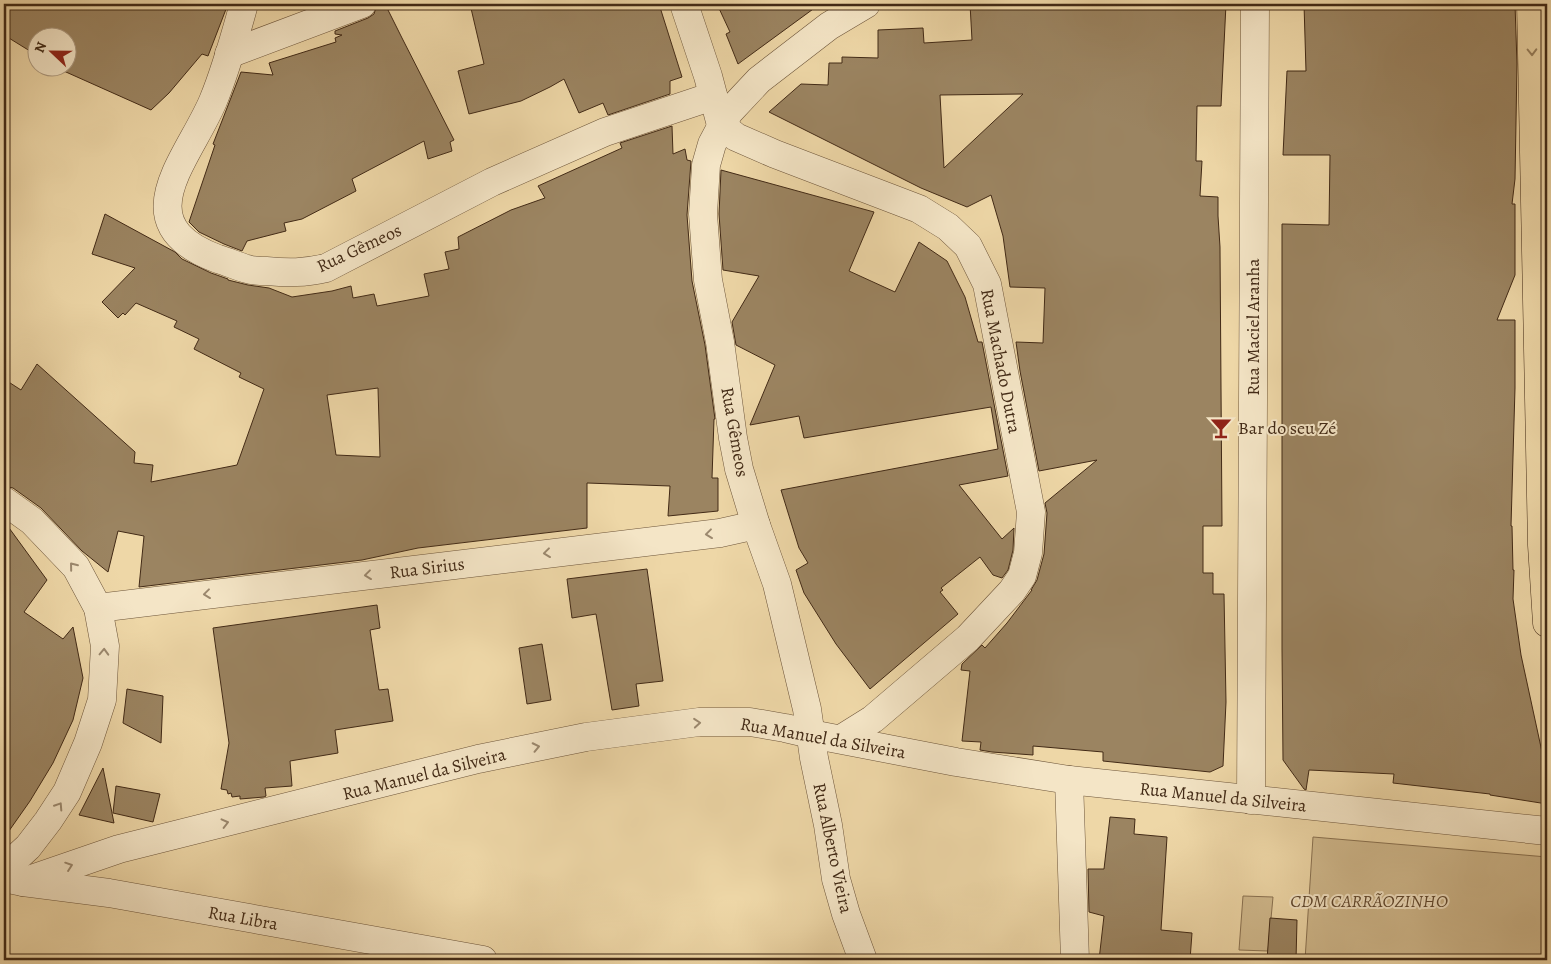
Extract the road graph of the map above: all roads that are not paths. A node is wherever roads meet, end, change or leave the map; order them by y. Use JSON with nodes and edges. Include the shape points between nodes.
{"nodes":[{"id":1,"x":244,"y":4,"type":"edge"},
{"id":2,"x":362,"y":4,"type":"edge"},
{"id":3,"x":684,"y":4,"type":"edge"},
{"id":4,"x":866,"y":4,"type":"edge"},
{"id":5,"x":1255,"y":4,"type":"edge"},
{"id":6,"x":1531,"y":4,"type":"edge"},
{"id":7,"x":229,"y":54,"type":"junction"},
{"id":8,"x":712,"y":96,"type":"junction"},
{"id":9,"x":722,"y":125,"type":"junction"},
{"id":10,"x":4,"y":501,"type":"edge"},
{"id":11,"x":756,"y":525,"type":"junction"},
{"id":12,"x":98,"y":608,"type":"junction"},
{"id":13,"x":1547,"y":623,"type":"edge"},
{"id":14,"x":811,"y":734,"type":"junction"},
{"id":15,"x":841,"y":739,"type":"junction"},
{"id":16,"x":1069,"y":780,"type":"junction"},
{"id":17,"x":1251,"y":800,"type":"junction"},
{"id":18,"x":1547,"y":831,"type":"edge"},
{"id":19,"x":10,"y":876,"type":"edge"},
{"id":20,"x":483,"y":960,"type":"edge"},
{"id":21,"x":863,"y":960,"type":"edge"},
{"id":22,"x":1075,"y":960,"type":"edge"}],
"edges":[{"from":1,"to":7,"type":"street","name":"Rua Gêmeos"},
{"from":2,"to":7,"type":"street"},
{"from":3,"to":8,"type":"street"},
{"from":4,"to":9,"type":"street","name":"Rua Gêmeos","via":[[829,26],[759,80]]},
{"from":5,"to":17,"type":"street","name":"Rua Maciel Aranha"},
{"from":6,"to":13,"type":"main road","one_way":true,"via":[[1542,545]]},
{"from":7,"to":8,"type":"street","name":"Rua Gêmeos","via":[[204,121],[169,188],[168,215],[181,239],[189,246],[248,270],[289,273],[326,268],[492,182],[605,132]]},
{"from":8,"to":9,"type":"street"},
{"from":9,"to":11,"type":"street","name":"Rua Gêmeos","via":[[706,165],[703,214],[708,280],[739,469]]},
{"from":9,"to":15,"type":"street","name":"Rua Machado Dutra","via":[[736,137],[775,154],[919,209],[948,227],[968,246],[987,284],[1031,512],[1028,553],[1022,576],[968,638],[874,719]]},
{"from":12,"to":10,"type":"street","one_way":true,"via":[[76,567],[32,522]]},
{"from":11,"to":12,"type":"street","name":"Rua Sirius","one_way":true,"via":[[720,533]]},
{"from":11,"to":14,"type":"street","name":"Rua Gêmeos","via":[[777,584]]},
{"from":19,"to":12,"type":"street","one_way":true,"via":[[67,792],[88,743],[102,700],[105,646]]},
{"from":14,"to":15,"type":"street","name":"Rua Manuel da Silveira"},
{"from":19,"to":14,"type":"street","name":"Rua Manuel da Silveira","one_way":true,"via":[[478,759],[586,737],[698,722],[750,722]]},
{"from":14,"to":21,"type":"street","name":"Rua Alberto Vieira","via":[[836,879]]},
{"from":15,"to":16,"type":"street","name":"Rua Manuel da Silveira"},
{"from":16,"to":17,"type":"street","name":"Rua Manuel da Silveira"},
{"from":16,"to":22,"type":"street"},
{"from":17,"to":18,"type":"street","name":"Rua Manuel da Silveira"},
{"from":19,"to":20,"type":"street","name":"Rua Libra"}]}
